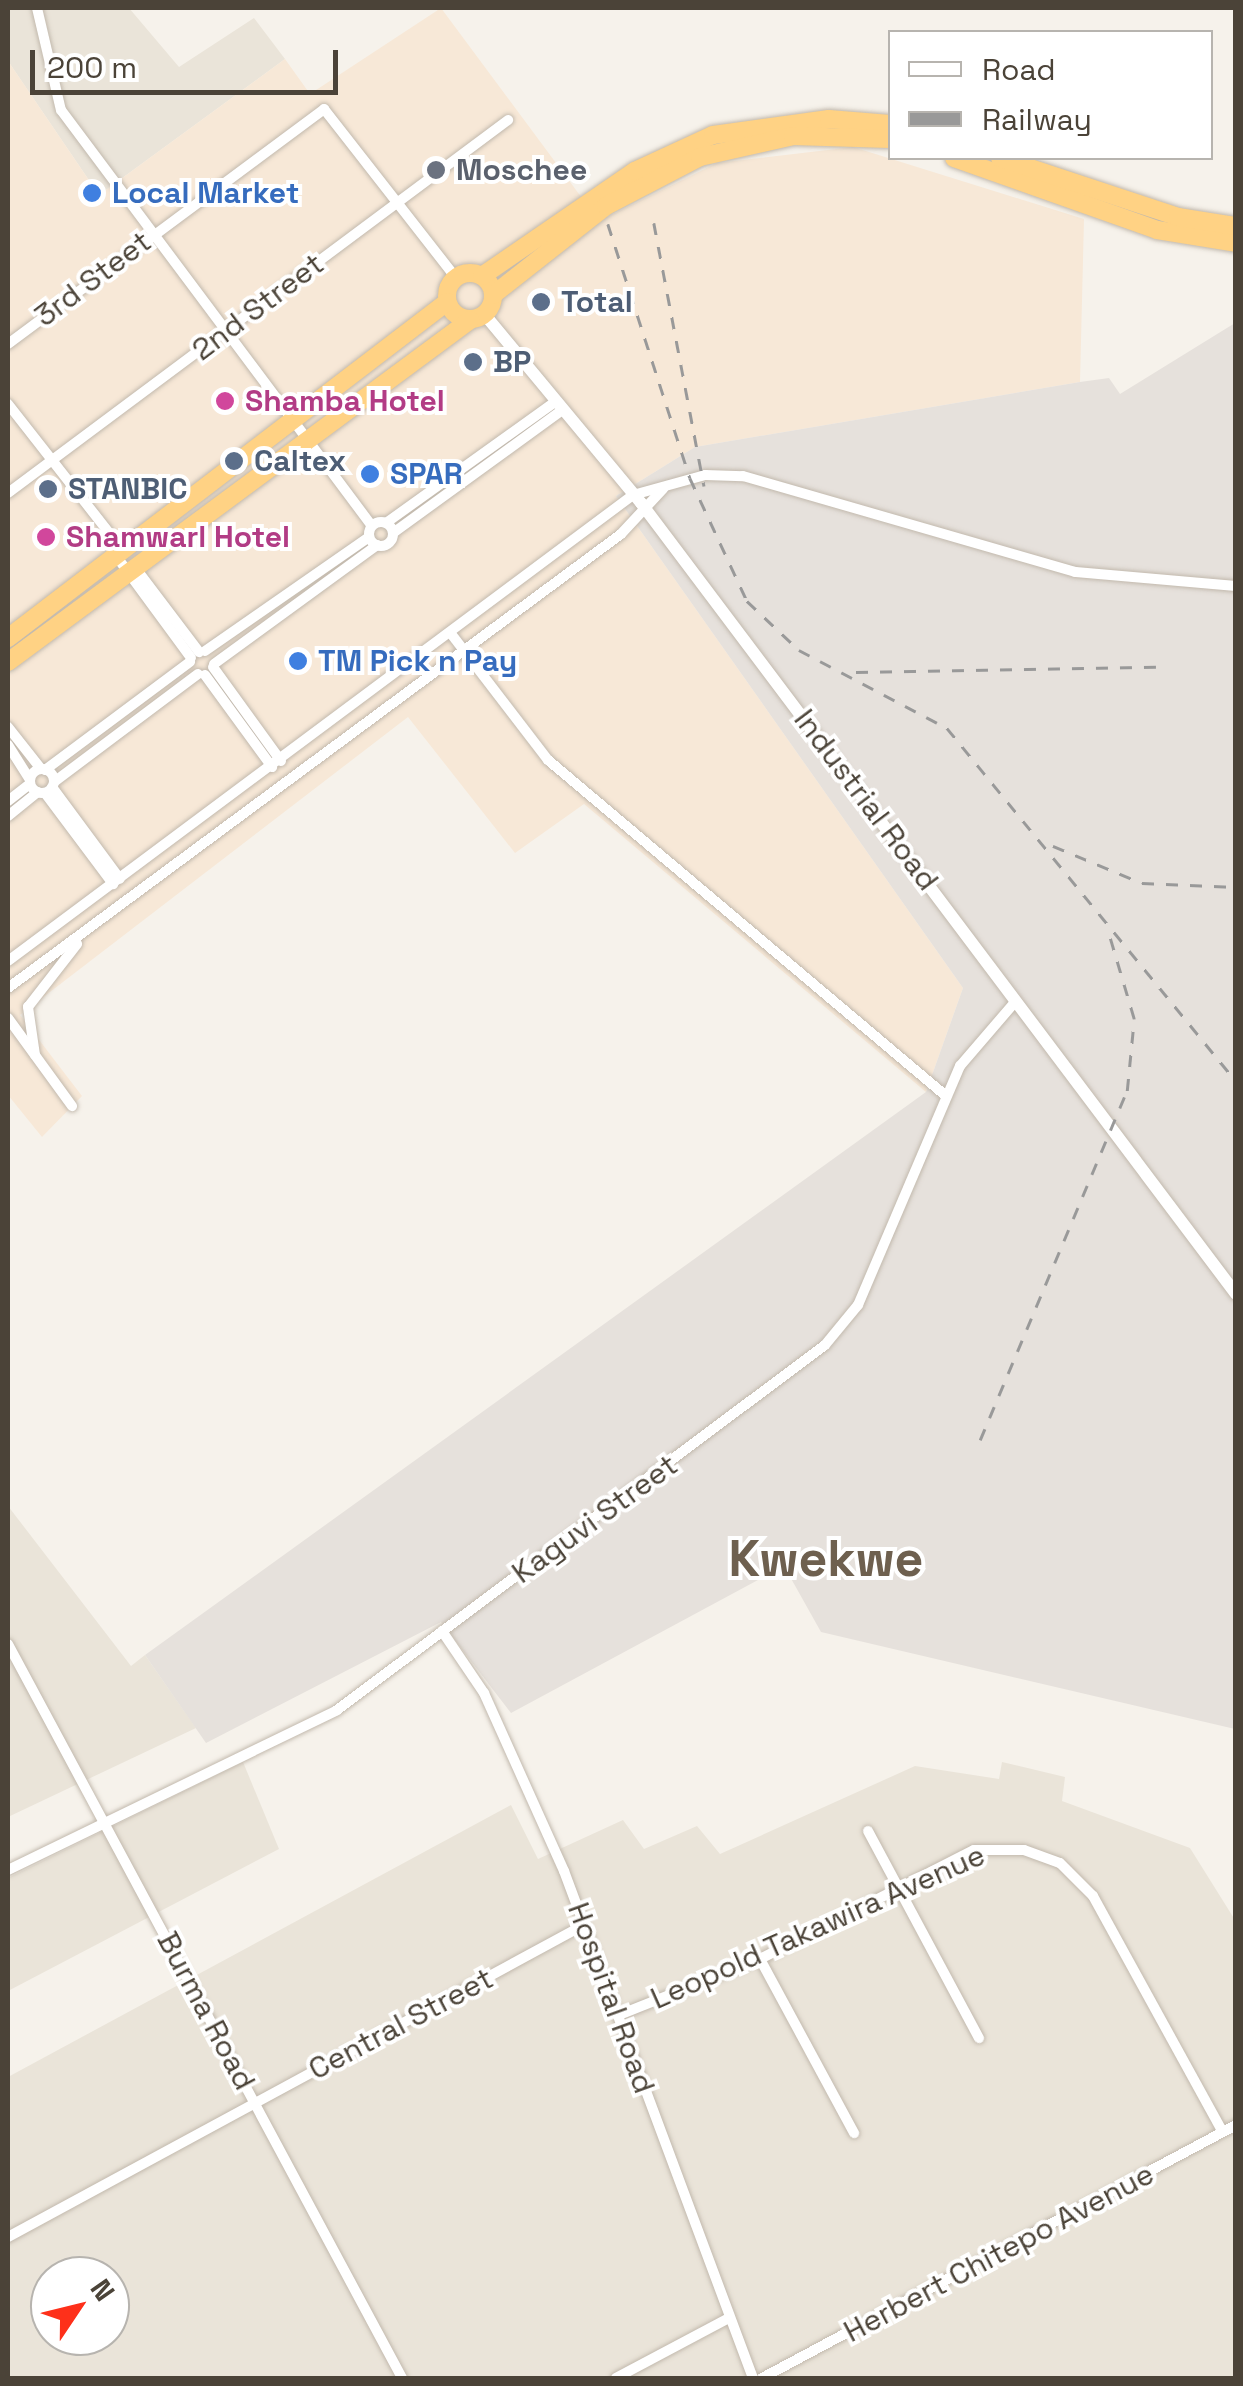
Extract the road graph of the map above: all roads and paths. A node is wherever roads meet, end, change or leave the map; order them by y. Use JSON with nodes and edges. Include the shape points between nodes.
{"nodes":[{"id":1,"x":37,"y":8,"type":"edge"},
{"id":2,"x":508,"y":120,"type":"dead end"},
{"id":3,"x":888,"y":124,"type":"edge"},
{"id":4,"x":888,"y":140,"type":"edge"},
{"id":5,"x":960,"y":160,"type":"edge"},
{"id":6,"x":1006,"y":160,"type":"edge"},
{"id":7,"x":400,"y":200,"type":"junction"},
{"id":8,"x":1236,"y":226,"type":"edge"},
{"id":9,"x":154,"y":234,"type":"junction"},
{"id":10,"x":1236,"y":243,"type":"edge"},
{"id":11,"x":539,"y":247,"type":"junction"},
{"id":12,"x":482,"y":276,"type":"junction"},
{"id":13,"x":456,"y":278,"type":"junction"},
{"id":14,"x":494,"y":295,"type":"junction"},
{"id":15,"x":447,"y":302,"type":"junction"},
{"id":16,"x":478,"y":317,"type":"junction"},
{"id":17,"x":227,"y":330,"type":"junction"},
{"id":18,"x":8,"y":344,"type":"edge"},
{"id":19,"x":392,"y":349,"type":"junction"},
{"id":20,"x":404,"y":366,"type":"junction"},
{"id":21,"x":8,"y":404,"type":"edge"},
{"id":22,"x":559,"y":406,"type":"junction"},
{"id":23,"x":295,"y":423,"type":"junction"},
{"id":24,"x":306,"y":439,"type":"junction"},
{"id":25,"x":50,"y":462,"type":"junction"},
{"id":26,"x":663,"y":490,"type":"junction"},
{"id":27,"x":8,"y":493,"type":"edge"},
{"id":28,"x":633,"y":495,"type":"junction"},
{"id":29,"x":648,"y":513,"type":"junction"},
{"id":30,"x":390,"y":528,"type":"junction"},
{"id":31,"x":373,"y":536,"type":"junction"},
{"id":32,"x":122,"y":558,"type":"junction"},
{"id":33,"x":1236,"y":586,"type":"edge"},
{"id":34,"x":452,"y":635,"type":"junction"},
{"id":35,"x":8,"y":638,"type":"edge"},
{"id":36,"x":464,"y":652,"type":"junction"},
{"id":37,"x":196,"y":656,"type":"junction"},
{"id":38,"x":8,"y":662,"type":"edge"},
{"id":39,"x":208,"y":670,"type":"junction"},
{"id":40,"x":346,"y":713,"type":"junction"},
{"id":41,"x":8,"y":727,"type":"edge"},
{"id":42,"x":359,"y":730,"type":"junction"},
{"id":43,"x":8,"y":746,"type":"edge"},
{"id":44,"x":276,"y":764,"type":"junction"},
{"id":45,"x":43,"y":769,"type":"junction"},
{"id":46,"x":42,"y":786,"type":"junction"},
{"id":47,"x":8,"y":802,"type":"edge"},
{"id":48,"x":8,"y":816,"type":"edge"},
{"id":49,"x":116,"y":881,"type":"junction"},
{"id":50,"x":94,"y":925,"type":"junction"},
{"id":51,"x":8,"y":960,"type":"edge"},
{"id":52,"x":8,"y":988,"type":"edge"},
{"id":53,"x":1015,"y":1002,"type":"junction"},
{"id":54,"x":8,"y":1018,"type":"edge"},
{"id":55,"x":35,"y":1055,"type":"junction"},
{"id":56,"x":946,"y":1096,"type":"junction"},
{"id":57,"x":72,"y":1106,"type":"dead end"},
{"id":58,"x":1236,"y":1294,"type":"edge"},
{"id":59,"x":442,"y":1631,"type":"junction"},
{"id":60,"x":8,"y":1644,"type":"edge"},
{"id":61,"x":105,"y":1824,"type":"junction"},
{"id":62,"x":868,"y":1831,"type":"dead end"},
{"id":63,"x":8,"y":1870,"type":"edge"},
{"id":64,"x":898,"y":1890,"type":"junction"},
{"id":65,"x":582,"y":1926,"type":"junction"},
{"id":66,"x":760,"y":1959,"type":"junction"},
{"id":67,"x":619,"y":2015,"type":"junction"},
{"id":68,"x":979,"y":2038,"type":"dead end"},
{"id":69,"x":254,"y":2102,"type":"junction"},
{"id":70,"x":1236,"y":2125,"type":"edge"},
{"id":71,"x":1223,"y":2132,"type":"junction"},
{"id":72,"x":854,"y":2133,"type":"dead end"},
{"id":73,"x":8,"y":2236,"type":"edge"},
{"id":74,"x":727,"y":2319,"type":"junction"},
{"id":75,"x":402,"y":2378,"type":"edge"},
{"id":76,"x":616,"y":2378,"type":"edge"},
{"id":77,"x":753,"y":2378,"type":"edge"},
{"id":78,"x":762,"y":2378,"type":"edge"}],
"edges":[{"from":1,"to":9,"type":"street","via":[[54,99]]},
{"from":2,"to":7,"type":"street","name":"2nd Street"},
{"from":3,"to":11,"type":"highway","via":[[828,119],[713,135],[634,171]]},
{"from":4,"to":11,"type":"highway","via":[[793,136],[700,157],[638,185]]},
{"from":5,"to":10,"type":"highway","via":[[1157,230]]},
{"from":6,"to":8,"type":"highway","via":[[1178,217]]},
{"from":7,"to":9,"type":"street","name":"3rd Steet","via":[[324,109]]},
{"from":7,"to":13,"type":"street"},
{"from":7,"to":17,"type":"street","name":"2nd Street"},
{"from":9,"to":17,"type":"street"},
{"from":9,"to":18,"type":"street","name":"3rd Steet"},
{"from":11,"to":12,"type":"highway"},
{"from":11,"to":14,"type":"highway"},
{"from":12,"to":13,"type":"highway"},
{"from":12,"to":14,"type":"highway"},
{"from":13,"to":15,"type":"highway"},
{"from":14,"to":16,"type":"highway"},
{"from":15,"to":16,"type":"highway"},
{"from":15,"to":19,"type":"highway"},
{"from":16,"to":20,"type":"highway"},
{"from":16,"to":22,"type":"street","name":"Industrial Road"},
{"from":17,"to":23,"type":"street"},
{"from":17,"to":25,"type":"street","name":"2nd Street"},
{"from":19,"to":20,"type":"highway"},
{"from":19,"to":23,"type":"highway"},
{"from":20,"to":24,"type":"highway"},
{"from":21,"to":25,"type":"street"},
{"from":22,"to":28,"type":"street","name":"Industrial Road"},
{"from":22,"to":30,"type":"street"},
{"from":23,"to":24,"type":"street"},
{"from":23,"to":32,"type":"highway"},
{"from":24,"to":31,"type":"street"},
{"from":24,"to":32,"type":"highway"},
{"from":25,"to":27,"type":"street","name":"2nd Street"},
{"from":25,"to":32,"type":"street"},
{"from":26,"to":28,"type":"street"},
{"from":26,"to":29,"type":"street"},
{"from":26,"to":33,"type":"street","via":[[705,475],[743,476],[1075,572]]},
{"from":28,"to":29,"type":"street","name":"Industrial Road"},
{"from":28,"to":34,"type":"street"},
{"from":29,"to":36,"type":"street"},
{"from":29,"to":53,"type":"street","name":"Industrial Road"},
{"from":30,"to":31,"type":"street"},
{"from":30,"to":31,"type":"street"},
{"from":31,"to":37,"type":"street"},
{"from":31,"to":39,"type":"street"},
{"from":32,"to":35,"type":"highway"},
{"from":32,"to":37,"type":"street"},
{"from":32,"to":38,"type":"highway"},
{"from":34,"to":36,"type":"street"},
{"from":34,"to":40,"type":"street"},
{"from":36,"to":42,"type":"street"},
{"from":36,"to":56,"type":"street","via":[[548,760]]},
{"from":37,"to":39,"type":"street"},
{"from":37,"to":39,"type":"street"},
{"from":37,"to":45,"type":"street"},
{"from":39,"to":44,"type":"street"},
{"from":39,"to":46,"type":"street"},
{"from":40,"to":42,"type":"street"},
{"from":40,"to":44,"type":"street"},
{"from":41,"to":45,"type":"street"},
{"from":42,"to":50,"type":"street"},
{"from":43,"to":46,"type":"street"},
{"from":44,"to":49,"type":"street"},
{"from":45,"to":46,"type":"street"},
{"from":45,"to":46,"type":"street"},
{"from":46,"to":47,"type":"street"},
{"from":46,"to":48,"type":"street"},
{"from":46,"to":49,"type":"street"},
{"from":49,"to":51,"type":"street"},
{"from":50,"to":52,"type":"street"},
{"from":50,"to":55,"type":"street","via":[[28,1007]]},
{"from":53,"to":56,"type":"street","name":"Kaguvi Street","via":[[976,1040]]},
{"from":53,"to":58,"type":"street","name":"Industrial Road"},
{"from":54,"to":55,"type":"street"},
{"from":55,"to":57,"type":"street"},
{"from":56,"to":59,"type":"street","name":"Kaguvi Street","via":[[841,1328]]},
{"from":59,"to":61,"type":"street","name":"Kaguvi Street","via":[[337,1710]]},
{"from":59,"to":65,"type":"street","name":"Hospital Road","via":[[484,1693]]},
{"from":60,"to":61,"type":"street","name":"Burma Road"},
{"from":61,"to":63,"type":"street","name":"Kaguvi Street"},
{"from":61,"to":69,"type":"street","name":"Burma Road"},
{"from":62,"to":64,"type":"street"},
{"from":64,"to":66,"type":"street","name":"Leopold Takawira Avenue"},
{"from":64,"to":68,"type":"street"},
{"from":64,"to":71,"type":"street","name":"Leopold Takawira Avenue","via":[[993,1846],[1060,1863],[1093,1896]]},
{"from":65,"to":67,"type":"street","name":"Hospital Road"},
{"from":65,"to":69,"type":"street","name":"Central Street"},
{"from":66,"to":67,"type":"street","name":"Leopold Takawira Avenue"},
{"from":66,"to":72,"type":"street"},
{"from":67,"to":74,"type":"street","name":"Hospital Road"},
{"from":69,"to":73,"type":"street","name":"Central Street"},
{"from":69,"to":75,"type":"street","name":"Burma Road"},
{"from":70,"to":71,"type":"street","name":"Herbert Chitepo Avenue"},
{"from":71,"to":78,"type":"street","name":"Herbert Chitepo Avenue"},
{"from":74,"to":76,"type":"street"},
{"from":74,"to":77,"type":"street","name":"Hospital Road"}]}
